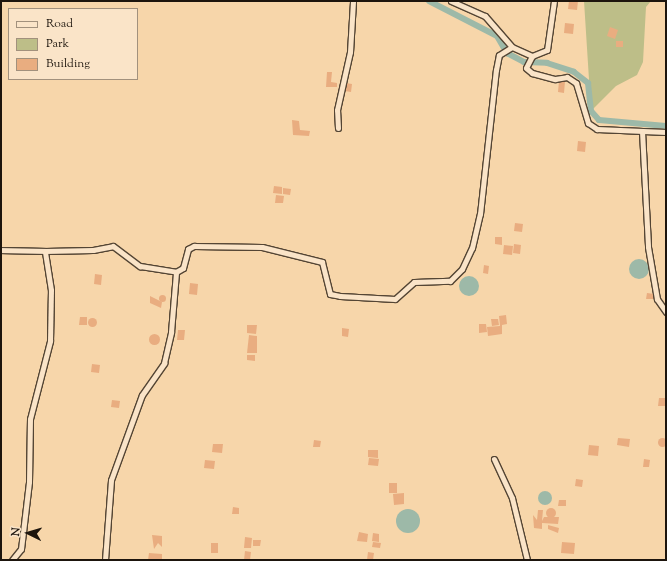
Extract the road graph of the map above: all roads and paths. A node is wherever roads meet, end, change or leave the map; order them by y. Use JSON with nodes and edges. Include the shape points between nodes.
{"nodes":[{"id":1,"x":353,"y":1,"type":"edge"},
{"id":2,"x":451,"y":1,"type":"edge"},
{"id":3,"x":554,"y":1,"type":"edge"},
{"id":4,"x":512,"y":47,"type":"junction"},
{"id":5,"x":532,"y":56,"type":"junction"},
{"id":6,"x":338,"y":128,"type":"dead end"},
{"id":7,"x":642,"y":131,"type":"junction"},
{"id":8,"x":666,"y":132,"type":"edge"},
{"id":9,"x":1,"y":250,"type":"edge"},
{"id":10,"x":45,"y":251,"type":"junction"},
{"id":11,"x":176,"y":272,"type":"junction"},
{"id":12,"x":666,"y":312,"type":"edge"},
{"id":13,"x":494,"y":459,"type":"dead end"},
{"id":14,"x":12,"y":560,"type":"edge"},
{"id":15,"x":105,"y":560,"type":"edge"},
{"id":16,"x":527,"y":560,"type":"edge"}],
"edges":[{"from":1,"to":6,"type":"street","via":[[350,52],[337,110]]},
{"from":2,"to":4,"type":"street","via":[[485,16]]},
{"from":3,"to":5,"type":"street","via":[[547,50]]},
{"from":4,"to":5,"type":"street"},
{"from":4,"to":11,"type":"street","via":[[499,54],[480,214],[472,248],[462,268],[450,281],[414,282],[395,299],[330,294],[322,262],[277,249],[230,245],[194,246],[188,249],[183,268]]},
{"from":5,"to":7,"type":"street","via":[[526,68],[532,73],[555,79],[567,77],[576,83],[588,123],[598,129]]},
{"from":7,"to":8,"type":"street"},
{"from":7,"to":12,"type":"street","via":[[648,247],[657,299]]},
{"from":9,"to":10,"type":"street"},
{"from":10,"to":11,"type":"street","via":[[93,250],[112,246],[140,266]]},
{"from":10,"to":14,"type":"street","via":[[51,290],[50,341],[30,419],[29,482],[21,549]]},
{"from":11,"to":15,"type":"street","via":[[171,332],[164,363],[142,395],[111,480]]},
{"from":13,"to":16,"type":"street","via":[[512,498]]}]}
